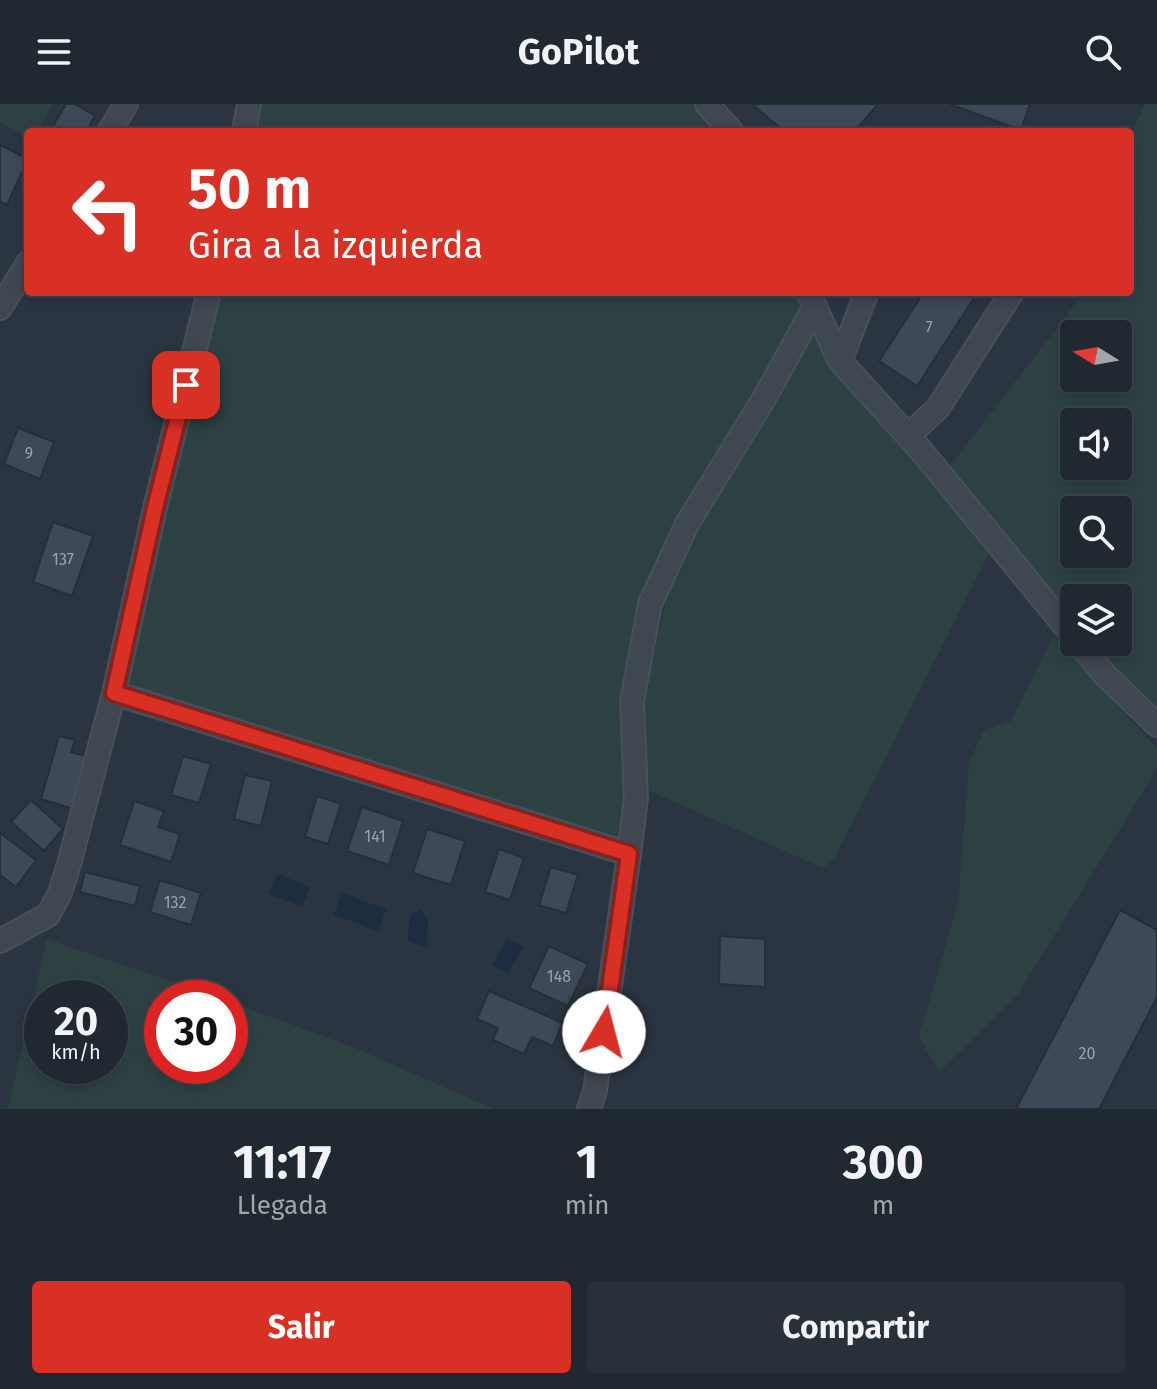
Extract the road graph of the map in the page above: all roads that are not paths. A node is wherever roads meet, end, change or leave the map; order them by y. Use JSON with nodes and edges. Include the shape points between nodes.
{"nodes":[{"id":1,"x":126,"y":104,"type":"edge"},
{"id":2,"x":249,"y":104,"type":"edge"},
{"id":3,"x":707,"y":104,"type":"edge"},
{"id":4,"x":111,"y":128,"type":"edge"},
{"id":5,"x":245,"y":128,"type":"edge"},
{"id":6,"x":728,"y":128,"type":"edge"},
{"id":7,"x":24,"y":269,"type":"edge"},
{"id":8,"x":208,"y":296,"type":"edge"},
{"id":9,"x":865,"y":296,"type":"edge"},
{"id":10,"x":1009,"y":296,"type":"edge"},
{"id":11,"x":812,"y":299,"type":"edge"},
{"id":12,"x":0,"y":308,"type":"edge"},
{"id":13,"x":840,"y":361,"type":"junction"},
{"id":14,"x":908,"y":436,"type":"junction"},
{"id":15,"x":1060,"y":621,"type":"edge"},
{"id":16,"x":1089,"y":656,"type":"edge"},
{"id":17,"x":114,"y":693,"type":"junction"},
{"id":18,"x":1157,"y":725,"type":"edge"},
{"id":19,"x":629,"y":854,"type":"junction"},
{"id":20,"x":0,"y":941,"type":"edge"},
{"id":21,"x":589,"y":1109,"type":"edge"}],
"edges":[{"from":1,"to":4,"type":"street"},
{"from":2,"to":5,"type":"street"},
{"from":3,"to":6,"type":"street"},
{"from":7,"to":12,"type":"street"},
{"from":8,"to":17,"type":"street"},
{"from":9,"to":13,"type":"street"},
{"from":10,"to":14,"type":"street","via":[[938,408]]},
{"from":11,"to":13,"type":"street"},
{"from":11,"to":19,"type":"street","via":[[765,397],[687,524],[650,604],[632,701],[636,799]]},
{"from":13,"to":14,"type":"street"},
{"from":14,"to":15,"type":"street"},
{"from":16,"to":18,"type":"street"},
{"from":17,"to":19,"type":"street"},
{"from":17,"to":20,"type":"street","via":[[60,893],[48,915]]},
{"from":19,"to":21,"type":"street"}]}
